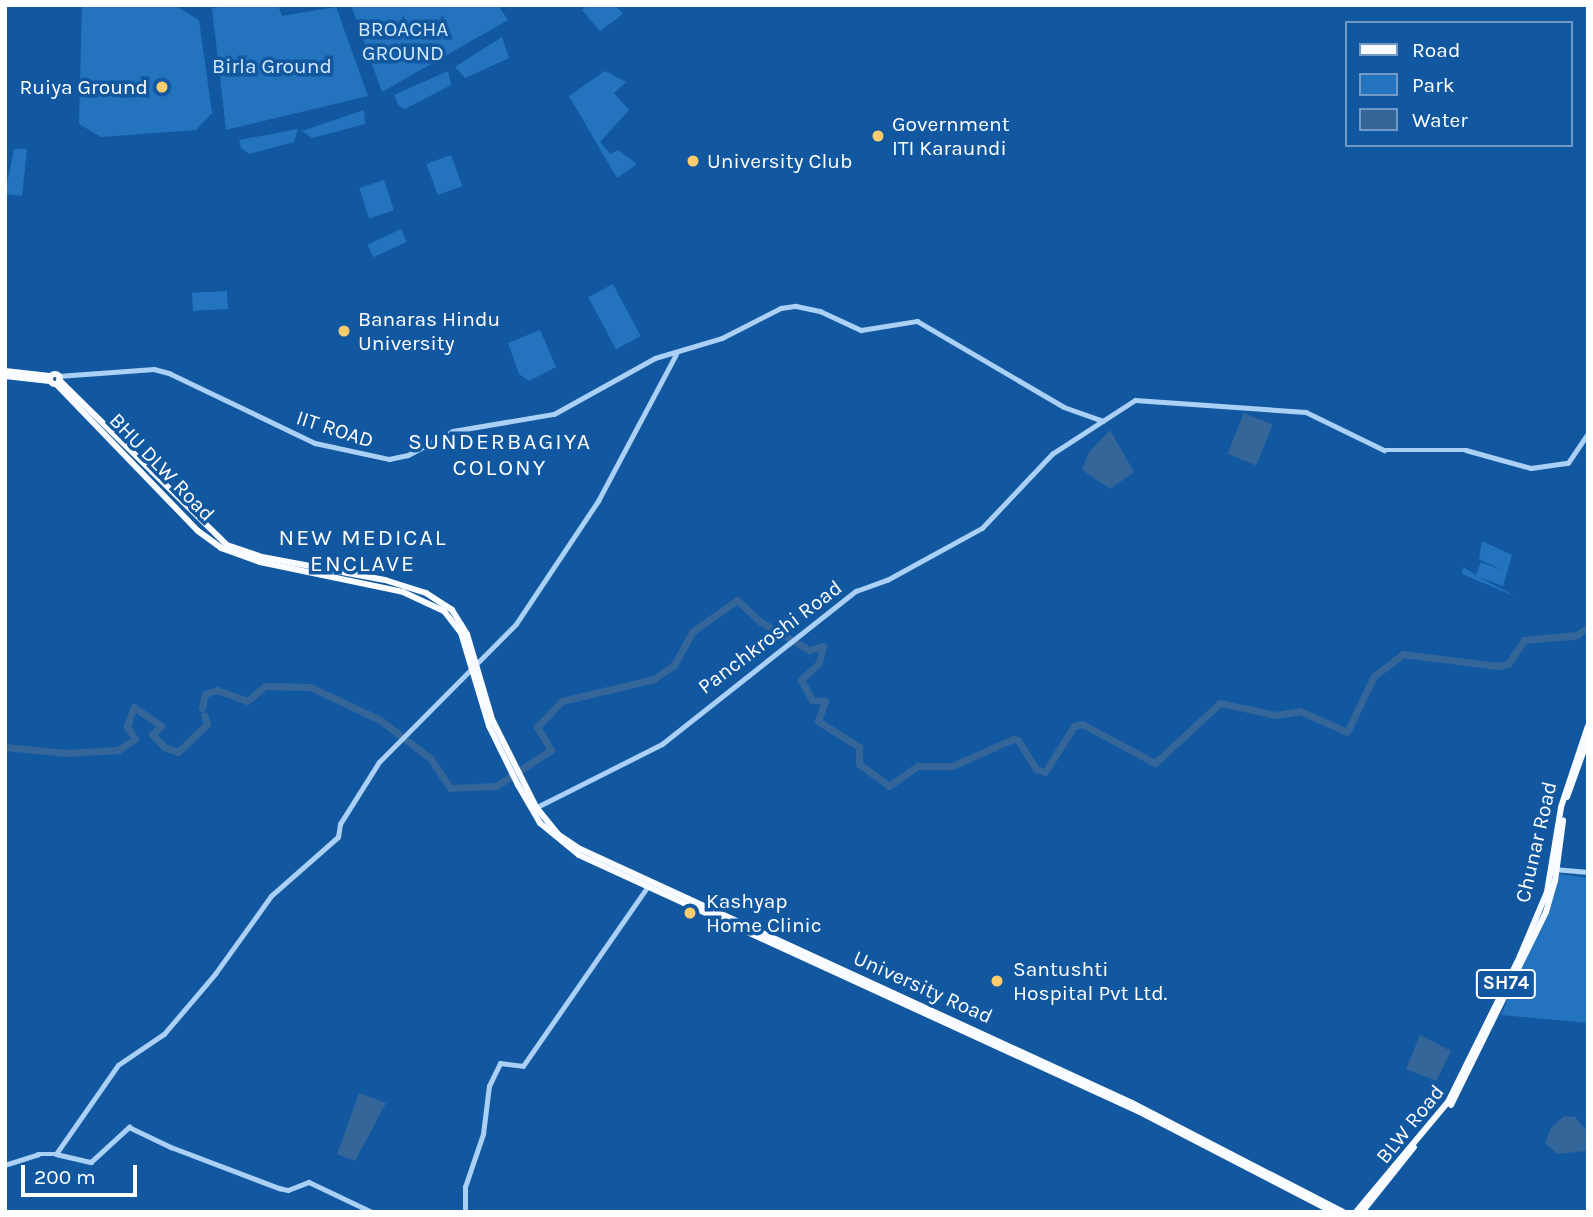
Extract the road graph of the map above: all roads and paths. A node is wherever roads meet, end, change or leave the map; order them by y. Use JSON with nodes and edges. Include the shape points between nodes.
{"nodes":[{"id":1,"x":677,"y":353,"type":"junction"},
{"id":2,"x":5,"y":373,"type":"edge"},
{"id":3,"x":55,"y":379,"type":"junction"},
{"id":4,"x":1103,"y":421,"type":"junction"},
{"id":5,"x":1588,"y":433,"type":"edge"},
{"id":6,"x":474,"y":668,"type":"junction"},
{"id":7,"x":1588,"y":726,"type":"edge"},
{"id":8,"x":1588,"y":739,"type":"edge"},
{"id":9,"x":514,"y":771,"type":"joint"},
{"id":10,"x":520,"y":783,"type":"junction"},
{"id":11,"x":536,"y":807,"type":"junction"},
{"id":12,"x":1555,"y":869,"type":"junction"},
{"id":13,"x":1588,"y":872,"type":"edge"},
{"id":14,"x":651,"y":882,"type":"junction"},
{"id":15,"x":1168,"y":1124,"type":"junction"},
{"id":16,"x":56,"y":1154,"type":"junction"},
{"id":17,"x":5,"y":1166,"type":"edge"},
{"id":18,"x":1358,"y":1211,"type":"edge"},
{"id":19,"x":372,"y":1212,"type":"edge"},
{"id":20,"x":465,"y":1212,"type":"edge"},
{"id":21,"x":1333,"y":1212,"type":"edge"},
{"id":22,"x":1343,"y":1212,"type":"edge"}],
"edges":[{"from":1,"to":3,"type":"street","name":"IIT ROAD","via":[[655,358],[554,414],[453,431],[408,455],[378,460],[304,438],[169,373],[146,369]]},
{"from":1,"to":4,"type":"street","name":"IIT ROAD","via":[[722,338],[786,306],[820,311],[861,330],[912,320],[1064,407]]},
{"from":1,"to":6,"type":"street","via":[[598,501],[516,624]]},
{"from":2,"to":3,"type":"main road"},
{"from":3,"to":6,"type":"main road","name":"BHU DLW Road","via":[[211,541],[244,557],[403,592],[431,603],[456,623]]},
{"from":4,"to":5,"type":"street","name":"Panchkroshi Road","via":[[1135,400],[1306,412],[1384,450],[1466,450],[1545,469],[1568,463]]},
{"from":4,"to":11,"type":"street","name":"Panchkroshi Road","via":[[1052,454],[982,528],[887,580],[856,591],[662,744]]},
{"from":6,"to":9,"type":"main road","name":"BHU DLW Road"},
{"from":6,"to":16,"type":"street","via":[[371,772],[338,828],[338,837],[271,895],[215,974],[164,1034],[118,1065]]},
{"from":7,"to":12,"type":"main road","name":"Chunar Road","number":"SH74","via":[[1560,807]]},
{"from":8,"to":12,"type":"main road","name":"BLW Road","number":"SH74","via":[[1564,808]]},
{"from":9,"to":10,"type":"main road","name":"University Road"},
{"from":10,"to":11,"type":"main road","name":"University Road"},
{"from":10,"to":14,"type":"main road","via":[[535,816],[559,841],[579,855]]},
{"from":11,"to":14,"type":"main road","name":"University Road","via":[[559,835],[578,848]]},
{"from":12,"to":13,"type":"street"},
{"from":12,"to":18,"type":"main road","name":"BLW Road","number":"SH74","via":[[1546,912],[1457,1095]]},
{"from":14,"to":15,"type":"main road","name":"University Road"},
{"from":14,"to":20,"type":"street","via":[[523,1066],[500,1063],[489,1086],[483,1134],[465,1187]]},
{"from":15,"to":21,"type":"main road"},
{"from":15,"to":22,"type":"main road","name":"University Road"},
{"from":16,"to":17,"type":"street","via":[[38,1154]]},
{"from":16,"to":19,"type":"street","via":[[91,1162],[129,1127],[284,1189],[309,1182]]}]}
